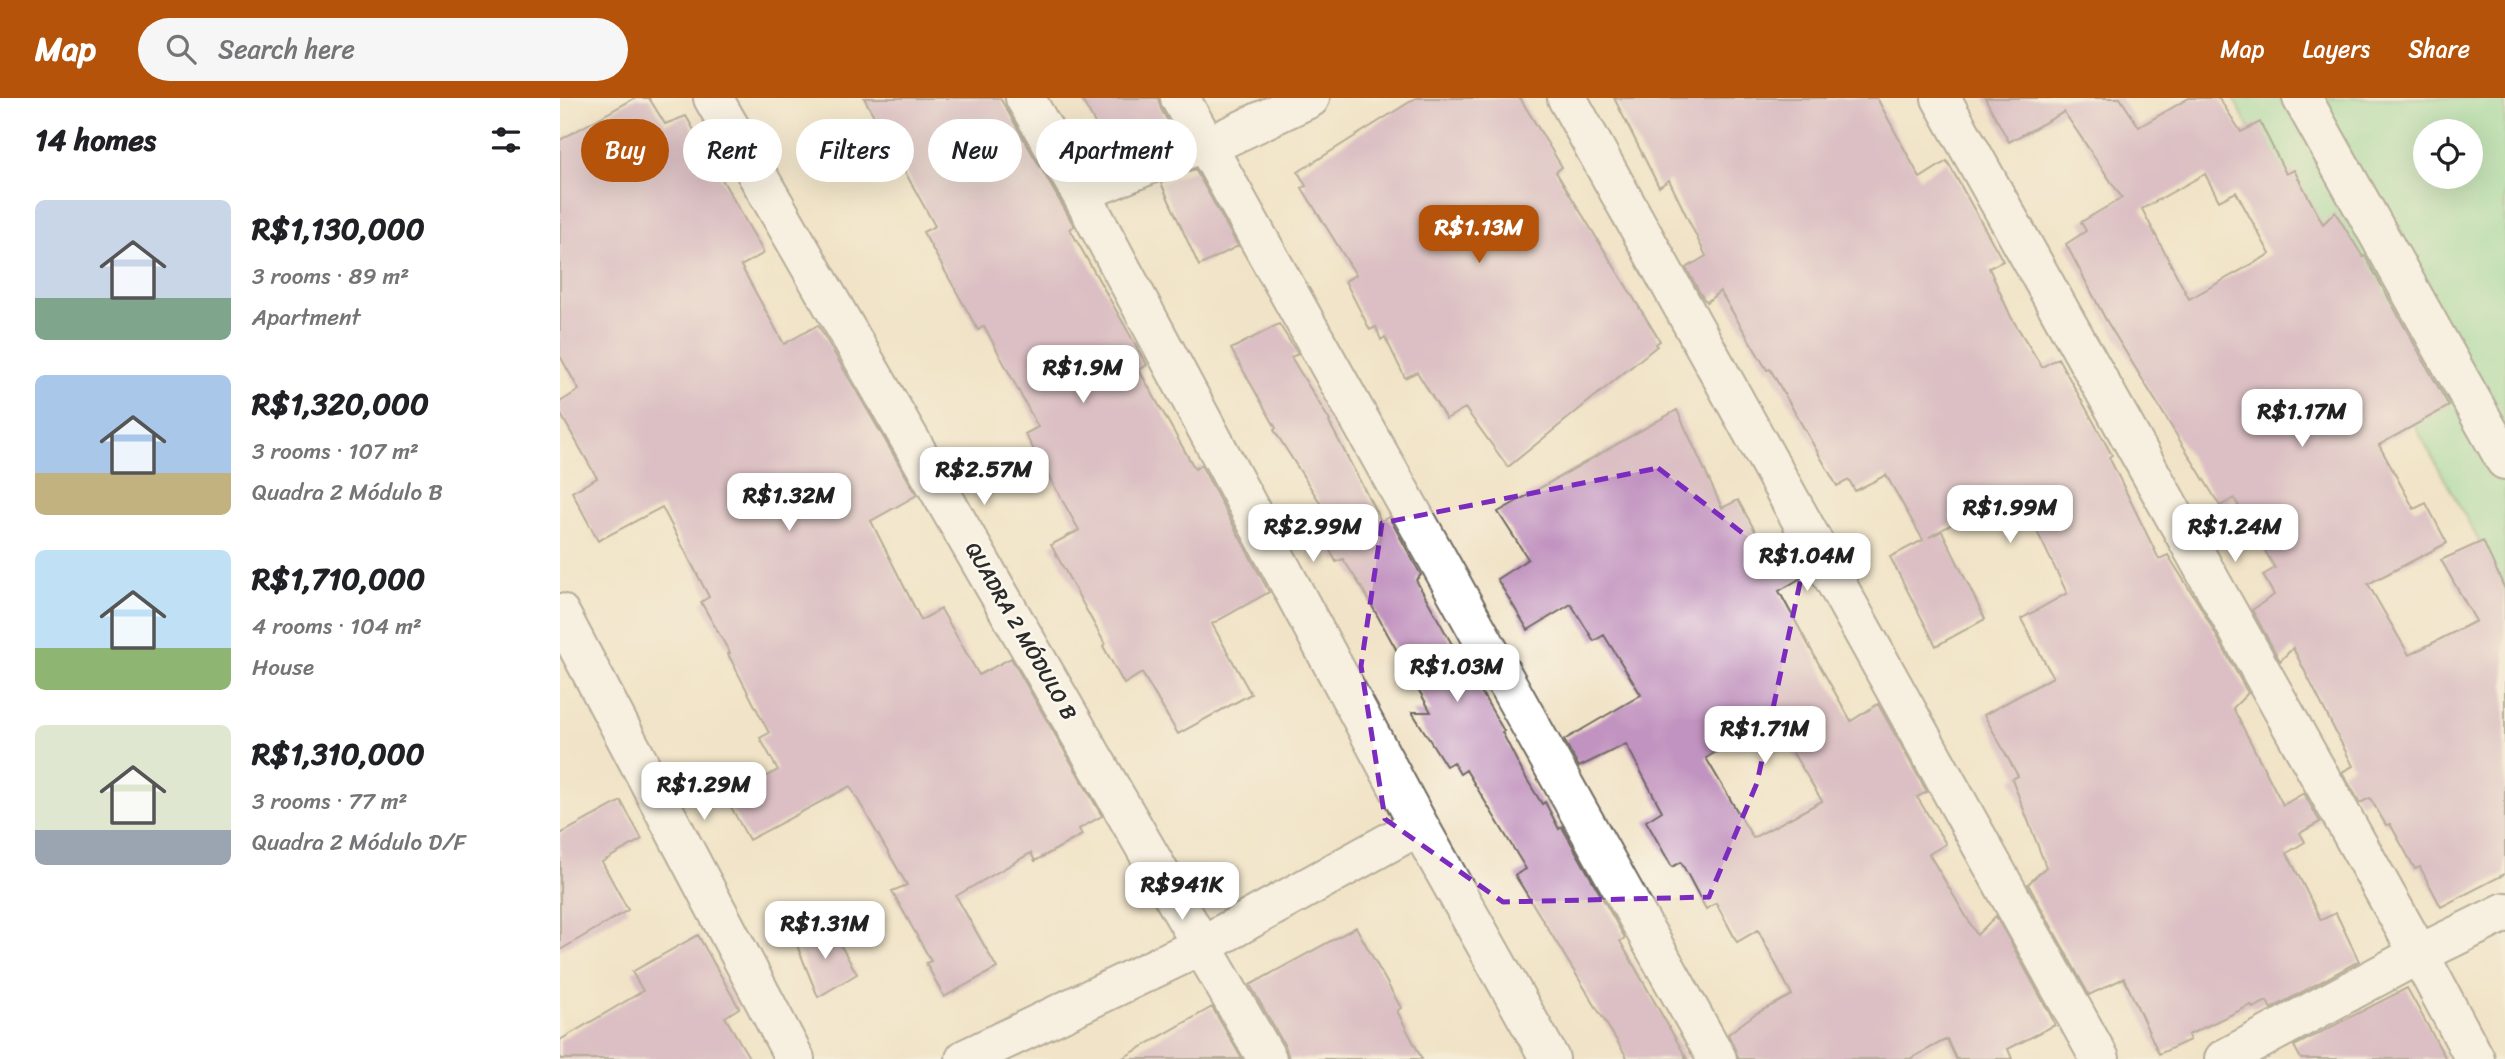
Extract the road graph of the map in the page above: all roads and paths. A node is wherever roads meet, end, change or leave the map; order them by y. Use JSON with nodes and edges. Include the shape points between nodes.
{"nodes":[{"id":1,"x":713,"y":98,"type":"edge"},
{"id":2,"x":1025,"y":98,"type":"edge"},
{"id":3,"x":1180,"y":98,"type":"edge"},
{"id":4,"x":1310,"y":98,"type":"edge"},
{"id":5,"x":1567,"y":98,"type":"edge"},
{"id":6,"x":1941,"y":98,"type":"edge"},
{"id":7,"x":2301,"y":98,"type":"edge"},
{"id":8,"x":1206,"y":147,"type":"junction"},
{"id":9,"x":1083,"y":197,"type":"junction"},
{"id":10,"x":2505,"y":460,"type":"edge"},
{"id":11,"x":560,"y":613,"type":"edge"},
{"id":12,"x":1419,"y":827,"type":"junction"},
{"id":13,"x":2505,"y":912,"type":"edge"},
{"id":14,"x":1203,"y":945,"type":"junction"},
{"id":15,"x":2419,"y":954,"type":"junction"},
{"id":16,"x":795,"y":1059,"type":"edge"},
{"id":17,"x":965,"y":1059,"type":"edge"},
{"id":18,"x":1267,"y":1059,"type":"edge"},
{"id":19,"x":1550,"y":1059,"type":"edge"},
{"id":20,"x":1717,"y":1059,"type":"edge"},
{"id":21,"x":2100,"y":1059,"type":"edge"},
{"id":22,"x":2224,"y":1059,"type":"edge"},
{"id":23,"x":2475,"y":1059,"type":"edge"}],
"edges":[{"from":1,"to":14,"type":"street","name":"QUADRA 2 MÓDULO B"},
{"from":2,"to":9,"type":"street"},
{"from":3,"to":8,"type":"street"},
{"from":4,"to":8,"type":"street"},
{"from":5,"to":21,"type":"street"},
{"from":6,"to":15,"type":"street"},
{"from":7,"to":10,"type":"street"},
{"from":8,"to":9,"type":"lane"},
{"from":8,"to":20,"type":"street"},
{"from":9,"to":12,"type":"street"},
{"from":11,"to":16,"type":"street"},
{"from":12,"to":14,"type":"street"},
{"from":12,"to":19,"type":"street"},
{"from":13,"to":15,"type":"street"},
{"from":14,"to":17,"type":"street"},
{"from":14,"to":18,"type":"street","name":"QUADRA 2 MÓDULO B"},
{"from":15,"to":22,"type":"street"},
{"from":15,"to":23,"type":"street"}]}
